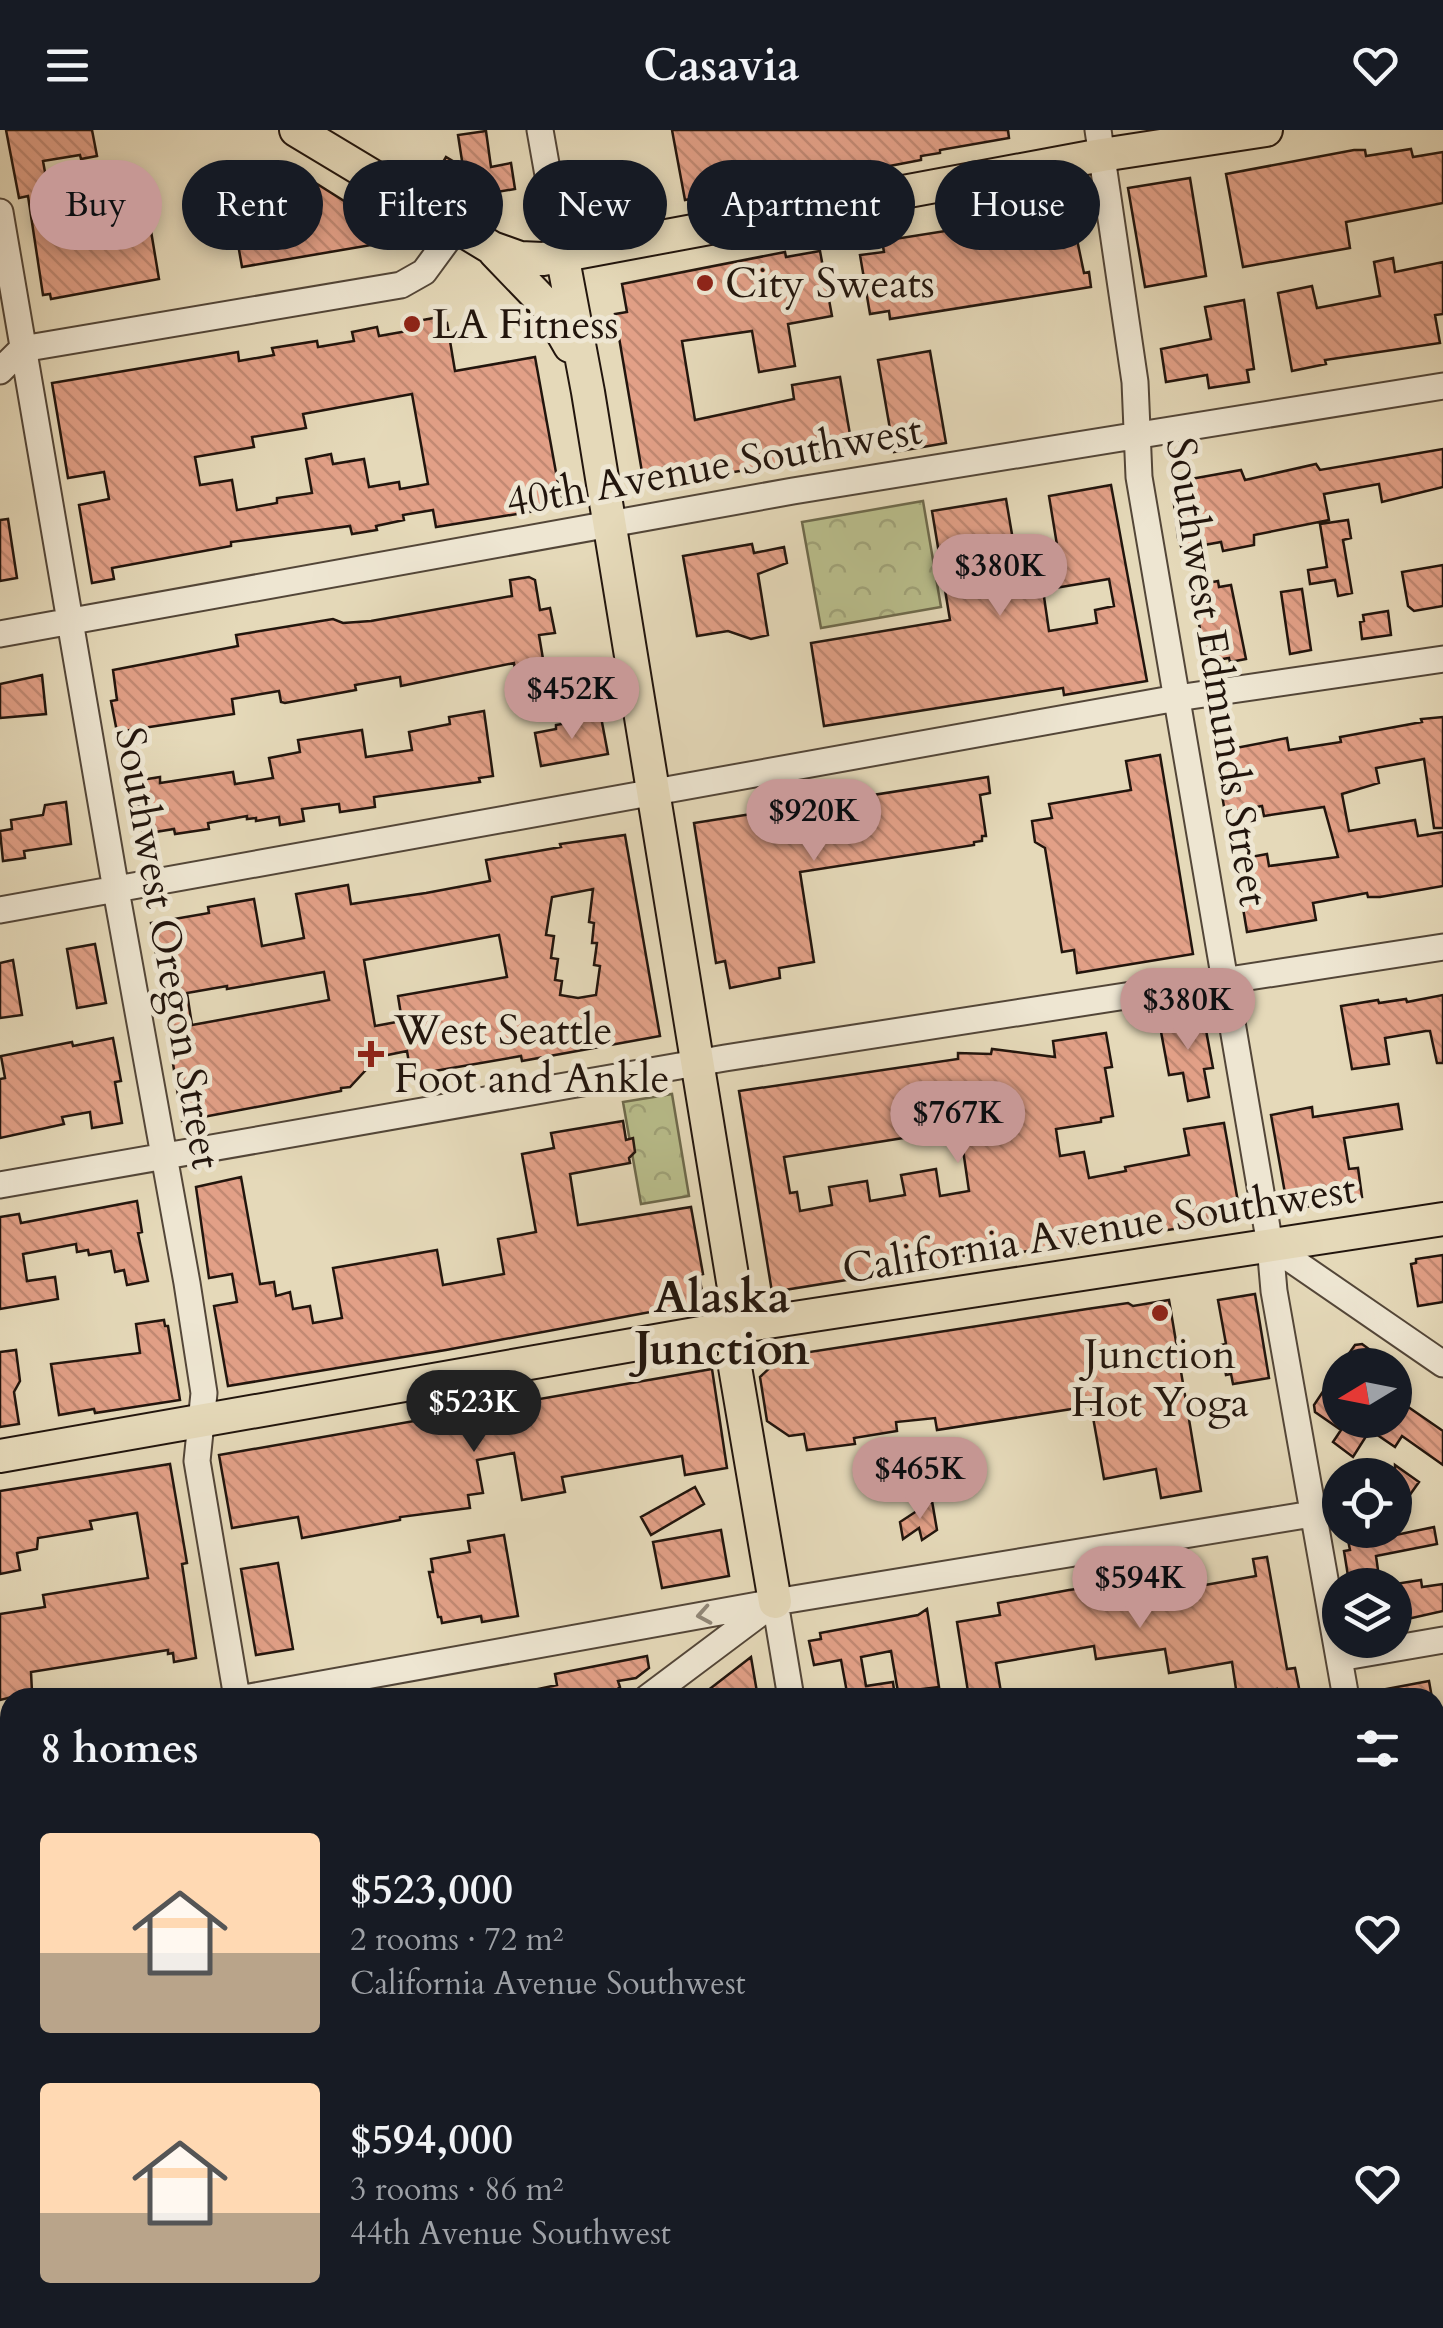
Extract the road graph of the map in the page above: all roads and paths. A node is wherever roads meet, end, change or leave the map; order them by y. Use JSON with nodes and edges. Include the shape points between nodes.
{"nodes":[{"id":1,"x":296,"y":130,"type":"edge"},
{"id":2,"x":540,"y":130,"type":"edge"},
{"id":3,"x":1266,"y":130,"type":"edge"},
{"id":4,"x":1100,"y":142,"type":"edge"},
{"id":5,"x":346,"y":160,"type":"edge"},
{"id":6,"x":0,"y":212,"type":"edge"},
{"id":7,"x":440,"y":250,"type":"edge"},
{"id":8,"x":494,"y":250,"type":"edge"},
{"id":9,"x":498,"y":250,"type":"edge"},
{"id":10,"x":562,"y":254,"type":"junction"},
{"id":11,"x":11,"y":343,"type":"edge"},
{"id":12,"x":0,"y":371,"type":"edge"},
{"id":13,"x":1443,"y":386,"type":"edge"},
{"id":14,"x":588,"y":392,"type":"junction"},
{"id":15,"x":1138,"y":436,"type":"junction"},
{"id":16,"x":608,"y":524,"type":"junction"},
{"id":17,"x":70,"y":622,"type":"junction"},
{"id":18,"x":0,"y":634,"type":"edge"},
{"id":19,"x":1443,"y":658,"type":"edge"},
{"id":20,"x":1177,"y":698,"type":"junction"},
{"id":21,"x":652,"y":792,"type":"junction"},
{"id":22,"x":116,"y":890,"type":"junction"},
{"id":23,"x":0,"y":910,"type":"edge"},
{"id":24,"x":1443,"y":947,"type":"edge"},
{"id":25,"x":1226,"y":981,"type":"junction"},
{"id":26,"x":697,"y":1062,"type":"junction"},
{"id":27,"x":164,"y":1156,"type":"junction"},
{"id":28,"x":0,"y":1185,"type":"edge"},
{"id":29,"x":1443,"y":1218,"type":"edge"},
{"id":30,"x":1270,"y":1245,"type":"junction"},
{"id":31,"x":735,"y":1328,"type":"junction"},
{"id":32,"x":1443,"y":1364,"type":"edge"},
{"id":33,"x":204,"y":1419,"type":"junction"},
{"id":34,"x":0,"y":1456,"type":"edge"},
{"id":35,"x":1312,"y":1514,"type":"junction"},
{"id":36,"x":1322,"y":1568,"type":"edge"},
{"id":37,"x":775,"y":1602,"type":"junction"},
{"id":38,"x":633,"y":1628,"type":"junction"},
{"id":39,"x":1443,"y":1640,"type":"edge"},
{"id":40,"x":1412,"y":1645,"type":"edge"},
{"id":41,"x":1339,"y":1658,"type":"edge"},
{"id":42,"x":696,"y":1661,"type":"junction"},
{"id":43,"x":239,"y":1688,"type":"edge"},
{"id":44,"x":297,"y":1688,"type":"edge"},
{"id":45,"x":660,"y":1688,"type":"edge"},
{"id":46,"x":789,"y":1688,"type":"edge"},
{"id":47,"x":1344,"y":1688,"type":"edge"}],
"edges":[{"from":1,"to":5,"type":"main road"},
{"from":2,"to":10,"type":"street"},
{"from":3,"to":4,"type":"main road"},
{"from":4,"to":10,"type":"main road"},
{"from":4,"to":15,"type":"street","name":"Southwest Edmunds Street"},
{"from":6,"to":11,"type":"street","name":"Southwest Oregon Street"},
{"from":7,"to":11,"type":"street","via":[[424,272],[401,284]]},
{"from":8,"to":14,"type":"main road","via":[[547,306]]},
{"from":9,"to":10,"type":"main road","via":[[520,258]]},
{"from":10,"to":14,"type":"main road"},
{"from":11,"to":12,"type":"street"},
{"from":11,"to":17,"type":"street","name":"Southwest Oregon Street"},
{"from":13,"to":15,"type":"street","name":"40th Avenue Southwest"},
{"from":14,"to":16,"type":"main road"},
{"from":15,"to":16,"type":"street","name":"40th Avenue Southwest"},
{"from":15,"to":20,"type":"street","name":"Southwest Edmunds Street"},
{"from":16,"to":17,"type":"street","name":"40th Avenue Southwest"},
{"from":16,"to":21,"type":"main road"},
{"from":17,"to":18,"type":"street","name":"40th Avenue Southwest"},
{"from":17,"to":22,"type":"street","name":"Southwest Oregon Street"},
{"from":19,"to":20,"type":"street"},
{"from":20,"to":21,"type":"street"},
{"from":20,"to":25,"type":"street","name":"Southwest Edmunds Street"},
{"from":21,"to":22,"type":"street"},
{"from":21,"to":26,"type":"main road"},
{"from":22,"to":23,"type":"street"},
{"from":22,"to":27,"type":"street","name":"Southwest Oregon Street"},
{"from":24,"to":25,"type":"street"},
{"from":25,"to":26,"type":"street"},
{"from":25,"to":30,"type":"street","name":"Southwest Edmunds Street"},
{"from":26,"to":27,"type":"street"},
{"from":26,"to":31,"type":"main road"},
{"from":27,"to":28,"type":"street"},
{"from":27,"to":33,"type":"street","name":"Southwest Oregon Street"},
{"from":29,"to":30,"type":"main road","name":"California Avenue Southwest"},
{"from":30,"to":31,"type":"main road","name":"California Avenue Southwest"},
{"from":30,"to":32,"type":"street"},
{"from":30,"to":35,"type":"street","name":"Southwest Edmunds Street"},
{"from":31,"to":33,"type":"main road","name":"California Avenue Southwest"},
{"from":31,"to":37,"type":"main road","via":[[734,1367]]},
{"from":33,"to":34,"type":"main road","name":"California Avenue Southwest"},
{"from":33,"to":43,"type":"street","name":"Southwest Oregon Street","via":[[196,1461]]},
{"from":35,"to":36,"type":"street","name":"Southwest Edmunds Street"},
{"from":35,"to":37,"type":"street"},
{"from":37,"to":38,"type":"street","one_way":true},
{"from":37,"to":42,"type":"street"},
{"from":37,"to":46,"type":"street"},
{"from":38,"to":42,"type":"street","via":[[672,1634]]},
{"from":38,"to":44,"type":"street"},
{"from":39,"to":40,"type":"street"},
{"from":41,"to":47,"type":"street","name":"Southwest Edmunds Street"},
{"from":42,"to":45,"type":"street"}]}
